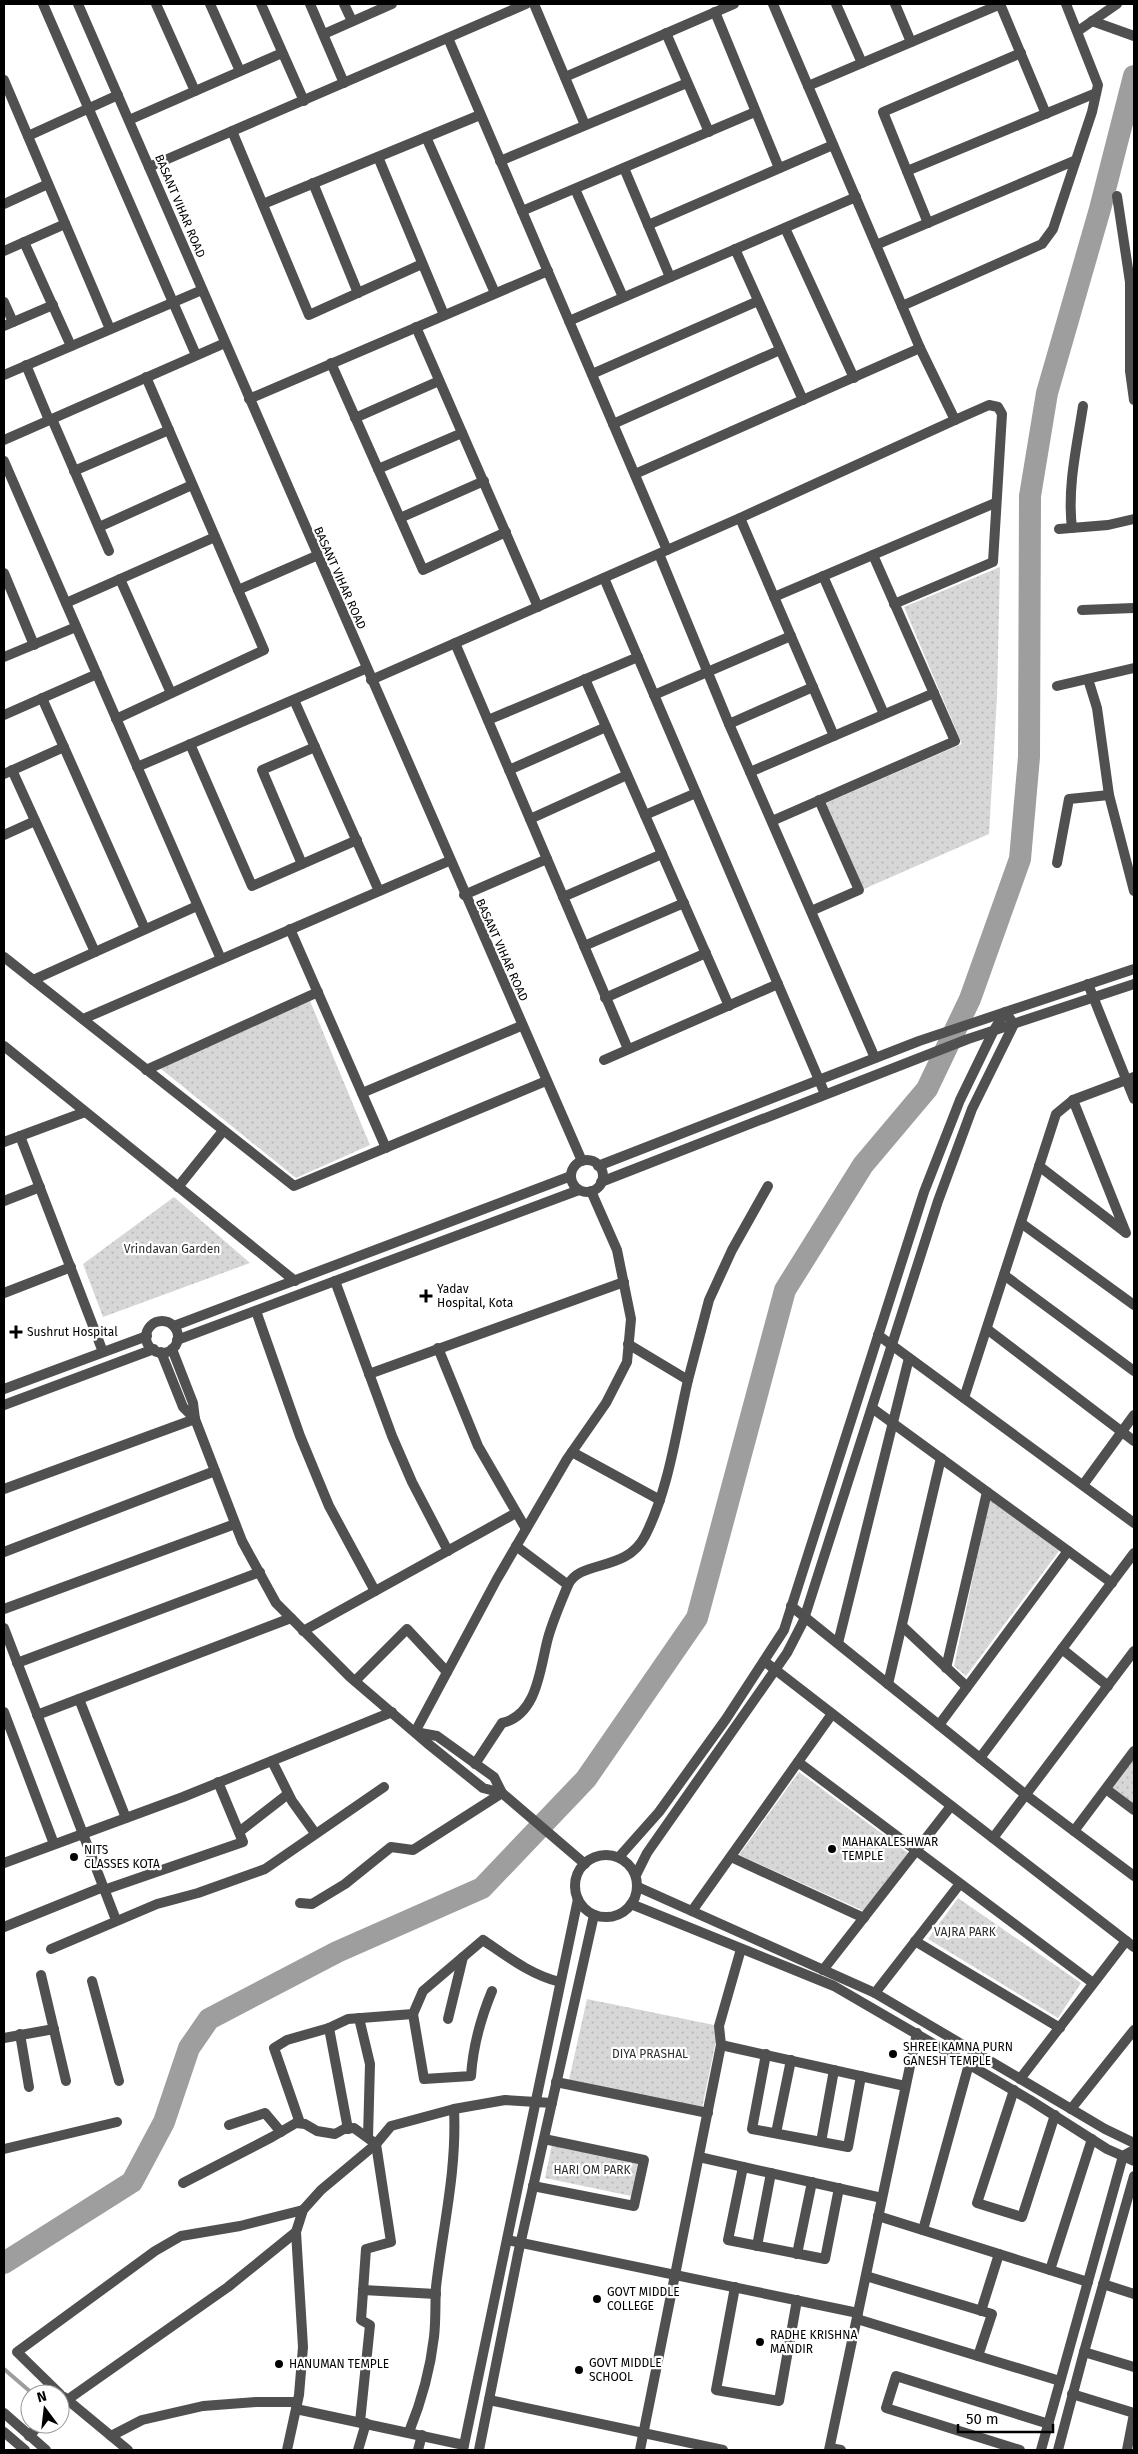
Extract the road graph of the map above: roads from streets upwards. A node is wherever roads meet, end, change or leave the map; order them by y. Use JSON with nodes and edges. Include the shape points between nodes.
{"nodes":[{"id":1,"x":43,"y":4,"type":"edge"},
{"id":2,"x":78,"y":4,"type":"edge"},
{"id":3,"x":156,"y":4,"type":"edge"},
{"id":4,"x":210,"y":4,"type":"edge"},
{"id":5,"x":262,"y":4,"type":"edge"},
{"id":6,"x":310,"y":4,"type":"edge"},
{"id":7,"x":344,"y":4,"type":"edge"},
{"id":8,"x":391,"y":4,"type":"edge"},
{"id":9,"x":526,"y":4,"type":"edge"},
{"id":10,"x":534,"y":4,"type":"edge"},
{"id":11,"x":734,"y":4,"type":"edge"},
{"id":12,"x":773,"y":4,"type":"edge"},
{"id":13,"x":836,"y":4,"type":"edge"},
{"id":14,"x":895,"y":4,"type":"edge"},
{"id":15,"x":1000,"y":4,"type":"edge"},
{"id":16,"x":1066,"y":4,"type":"edge"},
{"id":17,"x":1117,"y":4,"type":"edge"},
{"id":18,"x":715,"y":12,"type":"junction"},
{"id":19,"x":352,"y":21,"type":"junction"},
{"id":20,"x":1092,"y":22,"type":"junction"},
{"id":21,"x":1078,"y":31,"type":"junction"},
{"id":22,"x":666,"y":33,"type":"junction"},
{"id":23,"x":324,"y":34,"type":"junction"},
{"id":24,"x":1134,"y":36,"type":"edge"},
{"id":25,"x":448,"y":38,"type":"junction"},
{"id":26,"x":911,"y":42,"type":"junction"},
{"id":27,"x":282,"y":53,"type":"junction"},
{"id":28,"x":1021,"y":53,"type":"junction"},
{"id":29,"x":862,"y":63,"type":"junction"},
{"id":30,"x":240,"y":71,"type":"junction"},
{"id":31,"x":565,"y":77,"type":"junction"},
{"id":32,"x":4,"y":80,"type":"edge"},
{"id":33,"x":687,"y":82,"type":"junction"},
{"id":34,"x":344,"y":83,"type":"junction"},
{"id":35,"x":808,"y":86,"type":"junction"},
{"id":36,"x":195,"y":91,"type":"junction"},
{"id":37,"x":1096,"y":93,"type":"junction"},
{"id":38,"x":118,"y":95,"type":"junction"},
{"id":39,"x":304,"y":100,"type":"junction"},
{"id":40,"x":89,"y":109,"type":"junction"},
{"id":41,"x":756,"y":112,"type":"junction"},
{"id":42,"x":1046,"y":114,"type":"junction"},
{"id":43,"x":480,"y":115,"type":"junction"},
{"id":44,"x":129,"y":120,"type":"junction"},
{"id":45,"x":585,"y":125,"type":"junction"},
{"id":46,"x":232,"y":131,"type":"junction"},
{"id":47,"x":709,"y":132,"type":"junction"},
{"id":48,"x":28,"y":136,"type":"junction"},
{"id":49,"x":426,"y":137,"type":"junction"},
{"id":50,"x":833,"y":145,"type":"junction"},
{"id":51,"x":378,"y":157,"type":"junction"},
{"id":52,"x":500,"y":160,"type":"junction"},
{"id":53,"x":1076,"y":160,"type":"junction"},
{"id":54,"x":149,"y":167,"type":"junction"},
{"id":55,"x":624,"y":168,"type":"junction"},
{"id":56,"x":779,"y":168,"type":"junction"},
{"id":57,"x":907,"y":171,"type":"junction"},
{"id":58,"x":313,"y":183,"type":"junction"},
{"id":59,"x":48,"y":184,"type":"junction"},
{"id":60,"x":575,"y":189,"type":"junction"},
{"id":61,"x":1117,"y":196,"type":"dead end"},
{"id":62,"x":856,"y":197,"type":"junction"},
{"id":63,"x":5,"y":200,"type":"edge"},
{"id":64,"x":263,"y":204,"type":"junction"},
{"id":65,"x":522,"y":211,"type":"junction"},
{"id":66,"x":928,"y":223,"type":"junction"},
{"id":67,"x":65,"y":224,"type":"junction"},
{"id":68,"x":648,"y":225,"type":"junction"},
{"id":69,"x":785,"y":228,"type":"junction"},
{"id":70,"x":24,"y":242,"type":"junction"},
{"id":71,"x":876,"y":245,"type":"junction"},
{"id":72,"x":735,"y":249,"type":"junction"},
{"id":73,"x":4,"y":251,"type":"edge"},
{"id":74,"x":422,"y":264,"type":"junction"},
{"id":75,"x":548,"y":271,"type":"junction"},
{"id":76,"x":670,"y":277,"type":"junction"},
{"id":77,"x":202,"y":290,"type":"junction"},
{"id":78,"x":358,"y":293,"type":"junction"},
{"id":79,"x":495,"y":293,"type":"junction"},
{"id":80,"x":623,"y":297,"type":"junction"},
{"id":81,"x":758,"y":301,"type":"junction"},
{"id":82,"x":4,"y":302,"type":"edge"},
{"id":83,"x":172,"y":302,"type":"junction"},
{"id":84,"x":53,"y":305,"type":"junction"},
{"id":85,"x":902,"y":306,"type":"junction"},
{"id":86,"x":444,"y":315,"type":"junction"},
{"id":87,"x":569,"y":321,"type":"junction"},
{"id":88,"x":8,"y":324,"type":"edge"},
{"id":89,"x":416,"y":327,"type":"junction"},
{"id":90,"x":110,"y":329,"type":"junction"},
{"id":91,"x":224,"y":343,"type":"junction"},
{"id":92,"x":71,"y":346,"type":"junction"},
{"id":93,"x":920,"y":348,"type":"junction"},
{"id":94,"x":780,"y":350,"type":"junction"},
{"id":95,"x":196,"y":355,"type":"junction"},
{"id":96,"x":331,"y":363,"type":"junction"},
{"id":97,"x":26,"y":365,"type":"junction"},
{"id":98,"x":5,"y":372,"type":"edge"},
{"id":99,"x":592,"y":374,"type":"junction"},
{"id":100,"x":146,"y":377,"type":"junction"},
{"id":101,"x":854,"y":378,"type":"junction"},
{"id":102,"x":439,"y":381,"type":"junction"},
{"id":103,"x":248,"y":399,"type":"junction"},
{"id":104,"x":803,"y":400,"type":"junction"},
{"id":105,"x":1134,"y":400,"type":"edge"},
{"id":106,"x":1083,"y":406,"type":"dead end"},
{"id":107,"x":355,"y":418,"type":"junction"},
{"id":108,"x":50,"y":419,"type":"junction"},
{"id":109,"x":955,"y":420,"type":"junction"},
{"id":110,"x":613,"y":424,"type":"junction"},
{"id":111,"x":169,"y":430,"type":"junction"},
{"id":112,"x":462,"y":433,"type":"junction"},
{"id":113,"x":4,"y":440,"type":"edge"},
{"id":114,"x":4,"y":461,"type":"edge"},
{"id":115,"x":378,"y":469,"type":"junction"},
{"id":116,"x":74,"y":471,"type":"junction"},
{"id":117,"x":635,"y":474,"type":"junction"},
{"id":118,"x":484,"y":482,"type":"junction"},
{"id":119,"x":192,"y":485,"type":"junction"},
{"id":120,"x":995,"y":503,"type":"junction"},
{"id":121,"x":400,"y":518,"type":"junction"},
{"id":122,"x":740,"y":518,"type":"junction"},
{"id":123,"x":1134,"y":519,"type":"edge"},
{"id":124,"x":98,"y":527,"type":"junction"},
{"id":125,"x":1059,"y":528,"type":"dead end"},
{"id":126,"x":1072,"y":528,"type":"junction"},
{"id":127,"x":506,"y":532,"type":"junction"},
{"id":128,"x":215,"y":537,"type":"junction"},
{"id":129,"x":109,"y":550,"type":"dead end"},
{"id":130,"x":663,"y":552,"type":"junction"},
{"id":131,"x":873,"y":555,"type":"junction"},
{"id":132,"x":316,"y":556,"type":"junction"},
{"id":133,"x":4,"y":573,"type":"edge"},
{"id":134,"x":823,"y":576,"type":"junction"},
{"id":135,"x":604,"y":578,"type":"junction"},
{"id":136,"x":120,"y":579,"type":"junction"},
{"id":137,"x":238,"y":590,"type":"junction"},
{"id":138,"x":8,"y":595,"type":"edge"},
{"id":139,"x":774,"y":597,"type":"junction"},
{"id":140,"x":66,"y":603,"type":"junction"},
{"id":141,"x":894,"y":604,"type":"junction"},
{"id":142,"x":538,"y":607,"type":"junction"},
{"id":143,"x":1134,"y":608,"type":"edge"},
{"id":144,"x":1082,"y":610,"type":"dead end"},
{"id":145,"x":76,"y":627,"type":"junction"},
{"id":146,"x":791,"y":636,"type":"junction"},
{"id":147,"x":455,"y":643,"type":"junction"},
{"id":148,"x":34,"y":644,"type":"junction"},
{"id":149,"x":4,"y":657,"type":"edge"},
{"id":150,"x":638,"y":657,"type":"junction"},
{"id":151,"x":1134,"y":668,"type":"edge"},
{"id":152,"x":366,"y":669,"type":"junction"},
{"id":153,"x":709,"y":672,"type":"junction"},
{"id":154,"x":96,"y":674,"type":"junction"},
{"id":155,"x":585,"y":679,"type":"junction"},
{"id":156,"x":1088,"y":679,"type":"junction"},
{"id":157,"x":370,"y":680,"type":"junction"},
{"id":158,"x":1058,"y":686,"type":"dead end"},
{"id":159,"x":812,"y":687,"type":"junction"},
{"id":160,"x":171,"y":693,"type":"junction"},
{"id":161,"x":934,"y":693,"type":"junction"},
{"id":162,"x":654,"y":695,"type":"junction"},
{"id":163,"x":42,"y":698,"type":"junction"},
{"id":164,"x":294,"y":700,"type":"junction"},
{"id":165,"x":884,"y":714,"type":"junction"},
{"id":166,"x":4,"y":715,"type":"edge"},
{"id":167,"x":116,"y":718,"type":"junction"},
{"id":168,"x":488,"y":720,"type":"junction"},
{"id":169,"x":729,"y":724,"type":"junction"},
{"id":170,"x":606,"y":727,"type":"junction"},
{"id":171,"x":834,"y":736,"type":"junction"},
{"id":172,"x":190,"y":744,"type":"junction"},
{"id":173,"x":64,"y":747,"type":"junction"},
{"id":174,"x":315,"y":747,"type":"junction"},
{"id":175,"x":137,"y":767,"type":"junction"},
{"id":176,"x":509,"y":770,"type":"junction"},
{"id":177,"x":8,"y":772,"type":"edge"},
{"id":178,"x":750,"y":772,"type":"junction"},
{"id":179,"x":627,"y":775,"type":"junction"},
{"id":180,"x":696,"y":793,"type":"junction"},
{"id":181,"x":1110,"y":795,"type":"junction"},
{"id":182,"x":820,"y":800,"type":"junction"},
{"id":183,"x":645,"y":815,"type":"junction"},
{"id":184,"x":530,"y":820,"type":"junction"},
{"id":185,"x":35,"y":821,"type":"junction"},
{"id":186,"x":772,"y":821,"type":"junction"},
{"id":187,"x":4,"y":835,"type":"edge"},
{"id":188,"x":357,"y":840,"type":"junction"},
{"id":189,"x":662,"y":854,"type":"junction"},
{"id":190,"x":547,"y":859,"type":"junction"},
{"id":191,"x":449,"y":861,"type":"junction"},
{"id":192,"x":1057,"y":863,"type":"dead end"},
{"id":193,"x":302,"y":864,"type":"junction"},
{"id":194,"x":379,"y":891,"type":"junction"},
{"id":195,"x":1134,"y":891,"type":"edge"},
{"id":196,"x":464,"y":895,"type":"junction"},
{"id":197,"x":563,"y":897,"type":"junction"},
{"id":198,"x":684,"y":903,"type":"junction"},
{"id":199,"x":198,"y":906,"type":"junction"},
{"id":200,"x":811,"y":911,"type":"junction"},
{"id":201,"x":145,"y":929,"type":"junction"},
{"id":202,"x":290,"y":929,"type":"junction"},
{"id":203,"x":584,"y":946,"type":"junction"},
{"id":204,"x":95,"y":952,"type":"junction"},
{"id":205,"x":706,"y":953,"type":"junction"},
{"id":206,"x":4,"y":956,"type":"edge"},
{"id":207,"x":221,"y":959,"type":"junction"},
{"id":208,"x":1134,"y":969,"type":"edge"},
{"id":209,"x":33,"y":980,"type":"junction"},
{"id":210,"x":778,"y":984,"type":"junction"},
{"id":211,"x":1088,"y":984,"type":"junction"},
{"id":212,"x":1134,"y":984,"type":"edge"},
{"id":213,"x":318,"y":992,"type":"junction"},
{"id":214,"x":606,"y":998,"type":"junction"},
{"id":215,"x":1094,"y":998,"type":"junction"},
{"id":216,"x":729,"y":1006,"type":"junction"},
{"id":217,"x":1005,"y":1012,"type":"junction"},
{"id":218,"x":83,"y":1019,"type":"junction"},
{"id":219,"x":1014,"y":1024,"type":"junction"},
{"id":220,"x":521,"y":1026,"type":"junction"},
{"id":221,"x":994,"y":1030,"type":"junction"},
{"id":222,"x":4,"y":1046,"type":"edge"},
{"id":223,"x":628,"y":1050,"type":"junction"},
{"id":224,"x":875,"y":1058,"type":"junction"},
{"id":225,"x":604,"y":1060,"type":"dead end"},
{"id":226,"x":146,"y":1070,"type":"junction"},
{"id":227,"x":1130,"y":1079,"type":"edge"},
{"id":228,"x":819,"y":1080,"type":"junction"},
{"id":229,"x":546,"y":1081,"type":"junction"},
{"id":230,"x":362,"y":1093,"type":"junction"},
{"id":231,"x":825,"y":1094,"type":"junction"},
{"id":232,"x":1134,"y":1099,"type":"edge"},
{"id":233,"x":1073,"y":1100,"type":"junction"},
{"id":234,"x":85,"y":1112,"type":"junction"},
{"id":235,"x":223,"y":1131,"type":"junction"},
{"id":236,"x":20,"y":1136,"type":"junction"},
{"id":237,"x":4,"y":1142,"type":"edge"},
{"id":238,"x":386,"y":1148,"type":"junction"},
{"id":239,"x":582,"y":1162,"type":"junction"},
{"id":240,"x":598,"y":1166,"type":"junction"},
{"id":241,"x":1039,"y":1166,"type":"junction"},
{"id":242,"x":571,"y":1176,"type":"junction"},
{"id":243,"x":601,"y":1182,"type":"junction"},
{"id":244,"x":768,"y":1186,"type":"dead end"},
{"id":245,"x":40,"y":1187,"type":"junction"},
{"id":246,"x":178,"y":1187,"type":"junction"},
{"id":247,"x":579,"y":1190,"type":"junction"},
{"id":248,"x":591,"y":1191,"type":"junction"},
{"id":249,"x":4,"y":1201,"type":"edge"},
{"id":250,"x":1021,"y":1223,"type":"junction"},
{"id":251,"x":1130,"y":1231,"type":"edge"},
{"id":252,"x":71,"y":1267,"type":"junction"},
{"id":253,"x":1004,"y":1275,"type":"junction"},
{"id":254,"x":295,"y":1281,"type":"junction"},
{"id":255,"x":335,"y":1281,"type":"junction"},
{"id":256,"x":624,"y":1282,"type":"junction"},
{"id":257,"x":4,"y":1293,"type":"edge"},
{"id":258,"x":1134,"y":1305,"type":"edge"},
{"id":259,"x":256,"y":1311,"type":"junction"},
{"id":260,"x":174,"y":1326,"type":"junction"},
{"id":261,"x":987,"y":1329,"type":"junction"},
{"id":262,"x":878,"y":1335,"type":"junction"},
{"id":263,"x":147,"y":1336,"type":"junction"},
{"id":264,"x":628,"y":1344,"type":"junction"},
{"id":265,"x":175,"y":1345,"type":"junction"},
{"id":266,"x":893,"y":1346,"type":"junction"},
{"id":267,"x":438,"y":1348,"type":"junction"},
{"id":268,"x":157,"y":1351,"type":"junction"},
{"id":269,"x":103,"y":1352,"type":"junction"},
{"id":270,"x":909,"y":1358,"type":"junction"},
{"id":271,"x":1134,"y":1371,"type":"edge"},
{"id":272,"x":369,"y":1374,"type":"junction"},
{"id":273,"x":688,"y":1380,"type":"junction"},
{"id":274,"x":4,"y":1389,"type":"edge"},
{"id":275,"x":964,"y":1398,"type":"junction"},
{"id":276,"x":4,"y":1405,"type":"edge"},
{"id":277,"x":872,"y":1408,"type":"junction"},
{"id":278,"x":1134,"y":1414,"type":"edge"},
{"id":279,"x":194,"y":1419,"type":"junction"},
{"id":280,"x":892,"y":1422,"type":"junction"},
{"id":281,"x":1122,"y":1432,"type":"junction"},
{"id":282,"x":1134,"y":1441,"type":"edge"},
{"id":283,"x":572,"y":1452,"type":"junction"},
{"id":284,"x":941,"y":1458,"type":"junction"},
{"id":285,"x":215,"y":1471,"type":"junction"},
{"id":286,"x":1083,"y":1485,"type":"junction"},
{"id":287,"x":4,"y":1489,"type":"edge"},
{"id":288,"x":987,"y":1492,"type":"junction"},
{"id":289,"x":660,"y":1500,"type":"junction"},
{"id":290,"x":516,"y":1513,"type":"junction"},
{"id":291,"x":1134,"y":1523,"type":"edge"},
{"id":292,"x":235,"y":1524,"type":"junction"},
{"id":293,"x":526,"y":1529,"type":"junction"},
{"id":294,"x":516,"y":1546,"type":"junction"},
{"id":295,"x":448,"y":1550,"type":"junction"},
{"id":296,"x":1068,"y":1551,"type":"junction"},
{"id":297,"x":4,"y":1552,"type":"edge"},
{"id":298,"x":1134,"y":1553,"type":"edge"},
{"id":299,"x":260,"y":1572,"type":"junction"},
{"id":300,"x":1112,"y":1582,"type":"junction"},
{"id":301,"x":568,"y":1585,"type":"junction"},
{"id":302,"x":375,"y":1591,"type":"junction"},
{"id":303,"x":792,"y":1606,"type":"junction"},
{"id":304,"x":4,"y":1609,"type":"edge"},
{"id":305,"x":805,"y":1617,"type":"junction"},
{"id":306,"x":291,"y":1618,"type":"junction"},
{"id":307,"x":902,"y":1626,"type":"junction"},
{"id":308,"x":4,"y":1628,"type":"edge"},
{"id":309,"x":302,"y":1631,"type":"junction"},
{"id":310,"x":838,"y":1643,"type":"junction"},
{"id":311,"x":1062,"y":1649,"type":"junction"},
{"id":312,"x":1134,"y":1651,"type":"edge"},
{"id":313,"x":764,"y":1661,"type":"junction"},
{"id":314,"x":17,"y":1663,"type":"junction"},
{"id":315,"x":946,"y":1668,"type":"junction"},
{"id":316,"x":775,"y":1670,"type":"junction"},
{"id":317,"x":447,"y":1672,"type":"junction"},
{"id":318,"x":355,"y":1681,"type":"junction"},
{"id":319,"x":888,"y":1684,"type":"junction"},
{"id":320,"x":1108,"y":1686,"type":"junction"},
{"id":321,"x":967,"y":1687,"type":"junction"},
{"id":322,"x":79,"y":1699,"type":"junction"},
{"id":323,"x":392,"y":1712,"type":"junction"},
{"id":324,"x":832,"y":1714,"type":"junction"},
{"id":325,"x":4,"y":1715,"type":"edge"},
{"id":326,"x":37,"y":1715,"type":"junction"},
{"id":327,"x":939,"y":1725,"type":"junction"},
{"id":328,"x":414,"y":1732,"type":"junction"},
{"id":329,"x":1134,"y":1751,"type":"edge"},
{"id":330,"x":980,"y":1758,"type":"junction"},
{"id":331,"x":272,"y":1761,"type":"junction"},
{"id":332,"x":798,"y":1762,"type":"junction"},
{"id":333,"x":475,"y":1764,"type":"junction"},
{"id":334,"x":218,"y":1782,"type":"junction"},
{"id":335,"x":384,"y":1787,"type":"dead end"},
{"id":336,"x":1106,"y":1788,"type":"junction"},
{"id":337,"x":502,"y":1793,"type":"junction"},
{"id":338,"x":288,"y":1794,"type":"junction"},
{"id":339,"x":1026,"y":1795,"type":"junction"},
{"id":340,"x":951,"y":1806,"type":"junction"},
{"id":341,"x":1134,"y":1810,"type":"edge"},
{"id":342,"x":126,"y":1818,"type":"junction"},
{"id":343,"x":1074,"y":1831,"type":"junction"},
{"id":344,"x":239,"y":1832,"type":"junction"},
{"id":345,"x":314,"y":1833,"type":"junction"},
{"id":346,"x":82,"y":1834,"type":"junction"},
{"id":347,"x":993,"y":1838,"type":"junction"},
{"id":348,"x":54,"y":1844,"type":"junction"},
{"id":349,"x":916,"y":1851,"type":"junction"},
{"id":350,"x":731,"y":1856,"type":"junction"},
{"id":351,"x":619,"y":1857,"type":"junction"},
{"id":352,"x":4,"y":1863,"type":"edge"},
{"id":353,"x":585,"y":1864,"type":"junction"},
{"id":354,"x":636,"y":1875,"type":"junction"},
{"id":355,"x":1134,"y":1876,"type":"edge"},
{"id":356,"x":959,"y":1885,"type":"junction"},
{"id":357,"x":638,"y":1887,"type":"junction"},
{"id":358,"x":103,"y":1888,"type":"junction"},
{"id":359,"x":578,"y":1899,"type":"junction"},
{"id":360,"x":300,"y":1902,"type":"dead end"},
{"id":361,"x":631,"y":1904,"type":"junction"},
{"id":362,"x":692,"y":1911,"type":"junction"},
{"id":363,"x":594,"y":1915,"type":"junction"},
{"id":364,"x":864,"y":1918,"type":"junction"},
{"id":365,"x":116,"y":1920,"type":"junction"},
{"id":366,"x":4,"y":1927,"type":"edge"},
{"id":367,"x":915,"y":1941,"type":"junction"},
{"id":368,"x":1130,"y":1944,"type":"edge"},
{"id":369,"x":50,"y":1949,"type":"dead end"},
{"id":370,"x":741,"y":1949,"type":"junction"},
{"id":371,"x":463,"y":1956,"type":"junction"},
{"id":372,"x":824,"y":1970,"type":"junction"},
{"id":373,"x":41,"y":1976,"type":"dead end"},
{"id":374,"x":92,"y":1981,"type":"dead end"},
{"id":375,"x":560,"y":1982,"type":"junction"},
{"id":376,"x":1093,"y":1983,"type":"junction"},
{"id":377,"x":492,"y":1991,"type":"dead end"},
{"id":378,"x":875,"y":1993,"type":"junction"},
{"id":379,"x":412,"y":2014,"type":"junction"},
{"id":380,"x":359,"y":2018,"type":"junction"},
{"id":381,"x":448,"y":2019,"type":"dead end"},
{"id":382,"x":329,"y":2028,"type":"junction"},
{"id":383,"x":1060,"y":2028,"type":"junction"},
{"id":384,"x":54,"y":2029,"type":"junction"},
{"id":385,"x":1134,"y":2030,"type":"edge"},
{"id":386,"x":916,"y":2033,"type":"junction"},
{"id":387,"x":20,"y":2034,"type":"junction"},
{"id":388,"x":4,"y":2038,"type":"edge"},
{"id":389,"x":722,"y":2045,"type":"junction"},
{"id":390,"x":766,"y":2054,"type":"junction"},
{"id":391,"x":791,"y":2060,"type":"junction"},
{"id":392,"x":969,"y":2064,"type":"junction"},
{"id":393,"x":834,"y":2070,"type":"junction"},
{"id":394,"x":861,"y":2076,"type":"junction"},
{"id":395,"x":1020,"y":2079,"type":"junction"},
{"id":396,"x":66,"y":2081,"type":"dead end"},
{"id":397,"x":119,"y":2081,"type":"dead end"},
{"id":398,"x":556,"y":2082,"type":"junction"},
{"id":399,"x":906,"y":2086,"type":"junction"},
{"id":400,"x":29,"y":2087,"type":"dead end"},
{"id":401,"x":1014,"y":2090,"type":"junction"},
{"id":402,"x":536,"y":2101,"type":"junction"},
{"id":403,"x":552,"y":2104,"type":"junction"},
{"id":404,"x":454,"y":2109,"type":"junction"},
{"id":405,"x":1071,"y":2109,"type":"junction"},
{"id":406,"x":708,"y":2113,"type":"junction"},
{"id":407,"x":1055,"y":2115,"type":"junction"},
{"id":408,"x":117,"y":2122,"type":"dead end"},
{"id":409,"x":300,"y":2123,"type":"junction"},
{"id":410,"x":229,"y":2125,"type":"dead end"},
{"id":411,"x":348,"y":2129,"type":"junction"},
{"id":412,"x":281,"y":2132,"type":"junction"},
{"id":413,"x":776,"y":2133,"type":"junction"},
{"id":414,"x":544,"y":2139,"type":"junction"},
{"id":415,"x":1092,"y":2139,"type":"junction"},
{"id":416,"x":372,"y":2141,"type":"junction"},
{"id":417,"x":821,"y":2142,"type":"junction"},
{"id":418,"x":1134,"y":2143,"type":"edge"},
{"id":419,"x":4,"y":2148,"type":"edge"},
{"id":420,"x":1134,"y":2150,"type":"edge"},
{"id":421,"x":1123,"y":2156,"type":"junction"},
{"id":422,"x":699,"y":2157,"type":"junction"},
{"id":423,"x":1134,"y":2161,"type":"edge"},
{"id":424,"x":743,"y":2167,"type":"junction"},
{"id":425,"x":771,"y":2173,"type":"junction"},
{"id":426,"x":1134,"y":2176,"type":"edge"},
{"id":427,"x":183,"y":2182,"type":"dead end"},
{"id":428,"x":812,"y":2182,"type":"junction"},
{"id":429,"x":533,"y":2186,"type":"junction"},
{"id":430,"x":839,"y":2188,"type":"junction"},
{"id":431,"x":882,"y":2198,"type":"junction"},
{"id":432,"x":303,"y":2210,"type":"junction"},
{"id":433,"x":878,"y":2216,"type":"junction"},
{"id":434,"x":923,"y":2230,"type":"junction"},
{"id":435,"x":296,"y":2232,"type":"junction"},
{"id":436,"x":507,"y":2240,"type":"junction"},
{"id":437,"x":520,"y":2243,"type":"junction"},
{"id":438,"x":757,"y":2246,"type":"junction"},
{"id":439,"x":796,"y":2254,"type":"junction"},
{"id":440,"x":1000,"y":2254,"type":"junction"},
{"id":441,"x":1050,"y":2270,"type":"junction"},
{"id":442,"x":675,"y":2275,"type":"junction"},
{"id":443,"x":866,"y":2276,"type":"junction"},
{"id":444,"x":1088,"y":2282,"type":"junction"},
{"id":445,"x":1103,"y":2284,"type":"junction"},
{"id":446,"x":735,"y":2287,"type":"junction"},
{"id":447,"x":363,"y":2290,"type":"junction"},
{"id":448,"x":436,"y":2294,"type":"junction"},
{"id":449,"x":1134,"y":2294,"type":"edge"},
{"id":450,"x":797,"y":2300,"type":"junction"},
{"id":451,"x":981,"y":2311,"type":"junction"},
{"id":452,"x":857,"y":2316,"type":"junction"},
{"id":453,"x":1084,"y":2352,"type":"junction"},
{"id":454,"x":978,"y":2356,"type":"junction"},
{"id":455,"x":1134,"y":2367,"type":"edge"},
{"id":456,"x":1060,"y":2382,"type":"junction"},
{"id":457,"x":48,"y":2384,"type":"edge"},
{"id":458,"x":70,"y":2393,"type":"edge"},
{"id":459,"x":1072,"y":2394,"type":"junction"},
{"id":460,"x":489,"y":2400,"type":"junction"},
{"id":461,"x":70,"y":2404,"type":"edge"},
{"id":462,"x":297,"y":2405,"type":"junction"},
{"id":463,"x":4,"y":2413,"type":"edge"},
{"id":464,"x":1134,"y":2414,"type":"edge"},
{"id":465,"x":363,"y":2423,"type":"junction"},
{"id":466,"x":1049,"y":2424,"type":"junction"},
{"id":467,"x":4,"y":2432,"type":"edge"},
{"id":468,"x":409,"y":2432,"type":"junction"},
{"id":469,"x":644,"y":2433,"type":"junction"},
{"id":470,"x":422,"y":2435,"type":"junction"},
{"id":471,"x":29,"y":2436,"type":"joint"},
{"id":472,"x":111,"y":2436,"type":"junction"},
{"id":473,"x":464,"y":2448,"type":"edge"},
{"id":474,"x":830,"y":2449,"type":"edge"},
{"id":475,"x":25,"y":2450,"type":"edge"},
{"id":476,"x":46,"y":2450,"type":"edge"},
{"id":477,"x":128,"y":2450,"type":"edge"},
{"id":478,"x":286,"y":2450,"type":"edge"},
{"id":479,"x":358,"y":2450,"type":"edge"},
{"id":480,"x":418,"y":2450,"type":"edge"},
{"id":481,"x":479,"y":2450,"type":"edge"},
{"id":482,"x":640,"y":2450,"type":"edge"},
{"id":483,"x":723,"y":2450,"type":"edge"},
{"id":484,"x":841,"y":2450,"type":"edge"},
{"id":485,"x":1020,"y":2450,"type":"edge"},
{"id":486,"x":1042,"y":2450,"type":"edge"},
{"id":487,"x":1058,"y":2450,"type":"edge"},
{"id":488,"x":1127,"y":2450,"type":"edge"}],
"edges":[{"from":1,"to":40,"type":"street"},
{"from":2,"to":38,"type":"street","name":"BASANT VIHAR ROAD"},
{"from":3,"to":36,"type":"street"},
{"from":4,"to":30,"type":"street"},
{"from":5,"to":27,"type":"street"},
{"from":6,"to":23,"type":"street"},
{"from":7,"to":19,"type":"street"},
{"from":8,"to":19,"type":"street"},
{"from":9,"to":25,"type":"street"},
{"from":10,"to":31,"type":"street"},
{"from":11,"to":18,"type":"street"},
{"from":12,"to":35,"type":"street"},
{"from":13,"to":29,"type":"street"},
{"from":14,"to":26,"type":"street"},
{"from":15,"to":26,"type":"street"},
{"from":15,"to":28,"type":"street"},
{"from":16,"to":21,"type":"street"},
{"from":17,"to":20,"type":"street"},
{"from":18,"to":22,"type":"street"},
{"from":18,"to":41,"type":"street"},
{"from":19,"to":23,"type":"street"},
{"from":20,"to":21,"type":"street"},
{"from":20,"to":24,"type":"street"},
{"from":21,"to":37,"type":"street","via":[[1098,85]]},
{"from":22,"to":31,"type":"street"},
{"from":22,"to":33,"type":"street"},
{"from":23,"to":34,"type":"street"},
{"from":25,"to":34,"type":"street"},
{"from":25,"to":43,"type":"street"},
{"from":26,"to":29,"type":"street"},
{"from":27,"to":30,"type":"street"},
{"from":27,"to":39,"type":"street"},
{"from":28,"to":42,"type":"street"},
{"from":28,"to":57,"type":"street","via":[[883,112]]},
{"from":29,"to":35,"type":"street"},
{"from":30,"to":36,"type":"street"},
{"from":31,"to":45,"type":"street"},
{"from":32,"to":48,"type":"street"},
{"from":33,"to":45,"type":"street"},
{"from":33,"to":47,"type":"street"},
{"from":34,"to":39,"type":"street"},
{"from":35,"to":50,"type":"street"},
{"from":36,"to":44,"type":"street"},
{"from":37,"to":42,"type":"street"},
{"from":37,"to":53,"type":"street"},
{"from":38,"to":40,"type":"street"},
{"from":38,"to":44,"type":"street","name":"BASANT VIHAR ROAD"},
{"from":39,"to":46,"type":"street"},
{"from":40,"to":48,"type":"street"},
{"from":40,"to":83,"type":"street"},
{"from":41,"to":47,"type":"street"},
{"from":41,"to":56,"type":"street"},
{"from":42,"to":57,"type":"street"},
{"from":43,"to":49,"type":"street"},
{"from":43,"to":52,"type":"street"},
{"from":44,"to":54,"type":"street","name":"BASANT VIHAR ROAD"},
{"from":45,"to":52,"type":"street"},
{"from":46,"to":54,"type":"street"},
{"from":46,"to":64,"type":"street"},
{"from":47,"to":55,"type":"street"},
{"from":48,"to":59,"type":"street"},
{"from":49,"to":51,"type":"street"},
{"from":49,"to":79,"type":"street"},
{"from":50,"to":56,"type":"street"},
{"from":50,"to":62,"type":"street"},
{"from":51,"to":58,"type":"street"},
{"from":51,"to":74,"type":"street"},
{"from":52,"to":65,"type":"street"},
{"from":53,"to":66,"type":"street"},
{"from":53,"to":85,"type":"street","via":[[1053,229],[1042,244]]},
{"from":54,"to":77,"type":"street","name":"BASANT VIHAR ROAD"},
{"from":55,"to":60,"type":"street"},
{"from":55,"to":68,"type":"street"},
{"from":56,"to":68,"type":"street"},
{"from":57,"to":66,"type":"street"},
{"from":58,"to":64,"type":"street"},
{"from":58,"to":78,"type":"street"},
{"from":59,"to":63,"type":"street"},
{"from":59,"to":67,"type":"street"},
{"from":60,"to":65,"type":"street"},
{"from":60,"to":80,"type":"street"},
{"from":61,"to":105,"type":"street","via":[[1130,282],[1130,371]]},
{"from":62,"to":69,"type":"street"},
{"from":62,"to":71,"type":"street"},
{"from":64,"to":78,"type":"street","via":[[309,315]]},
{"from":65,"to":75,"type":"street"},
{"from":66,"to":71,"type":"street"},
{"from":67,"to":70,"type":"street"},
{"from":67,"to":90,"type":"street"},
{"from":68,"to":76,"type":"street"},
{"from":69,"to":72,"type":"street"},
{"from":69,"to":101,"type":"street"},
{"from":70,"to":73,"type":"street"},
{"from":70,"to":84,"type":"street"},
{"from":71,"to":85,"type":"street"},
{"from":72,"to":76,"type":"street"},
{"from":72,"to":81,"type":"street"},
{"from":74,"to":78,"type":"street"},
{"from":74,"to":86,"type":"street"},
{"from":75,"to":79,"type":"street"},
{"from":75,"to":87,"type":"street"},
{"from":76,"to":80,"type":"street"},
{"from":77,"to":83,"type":"street"},
{"from":77,"to":91,"type":"street","name":"BASANT VIHAR ROAD"},
{"from":79,"to":86,"type":"street"},
{"from":80,"to":87,"type":"street"},
{"from":81,"to":94,"type":"street"},
{"from":81,"to":99,"type":"street"},
{"from":82,"to":88,"type":"street"},
{"from":83,"to":90,"type":"street"},
{"from":83,"to":95,"type":"street"},
{"from":84,"to":88,"type":"street"},
{"from":84,"to":92,"type":"street"},
{"from":85,"to":93,"type":"street"},
{"from":86,"to":89,"type":"street"},
{"from":87,"to":99,"type":"street"},
{"from":89,"to":96,"type":"street"},
{"from":89,"to":102,"type":"street"},
{"from":90,"to":92,"type":"street"},
{"from":91,"to":95,"type":"street"},
{"from":91,"to":103,"type":"street","name":"BASANT VIHAR ROAD"},
{"from":92,"to":97,"type":"street"},
{"from":93,"to":101,"type":"street"},
{"from":93,"to":109,"type":"street"},
{"from":94,"to":104,"type":"street"},
{"from":94,"to":110,"type":"street"},
{"from":95,"to":100,"type":"street"},
{"from":96,"to":103,"type":"street"},
{"from":96,"to":107,"type":"street"},
{"from":97,"to":98,"type":"street"},
{"from":97,"to":108,"type":"street"},
{"from":99,"to":110,"type":"street"},
{"from":100,"to":108,"type":"street"},
{"from":100,"to":111,"type":"street"},
{"from":101,"to":104,"type":"street"},
{"from":102,"to":107,"type":"street"},
{"from":102,"to":112,"type":"street"},
{"from":103,"to":132,"type":"street","name":"BASANT VIHAR ROAD"},
{"from":104,"to":117,"type":"street"},
{"from":106,"to":126,"type":"street","via":[[1070,488]]},
{"from":107,"to":115,"type":"street"},
{"from":108,"to":113,"type":"street"},
{"from":108,"to":116,"type":"street"},
{"from":109,"to":120,"type":"street","via":[[989,405],[998,407],[1002,414]]},
{"from":109,"to":122,"type":"street"},
{"from":110,"to":117,"type":"street"},
{"from":111,"to":116,"type":"street"},
{"from":111,"to":119,"type":"street"},
{"from":112,"to":115,"type":"street"},
{"from":112,"to":118,"type":"street"},
{"from":114,"to":140,"type":"street"},
{"from":115,"to":121,"type":"street"},
{"from":116,"to":124,"type":"street"},
{"from":117,"to":130,"type":"street"},
{"from":118,"to":121,"type":"street"},
{"from":118,"to":127,"type":"street"},
{"from":119,"to":124,"type":"street"},
{"from":119,"to":128,"type":"street"},
{"from":120,"to":131,"type":"street"},
{"from":120,"to":141,"type":"street","via":[[993,562]]},
{"from":121,"to":127,"type":"street","via":[[423,570]]},
{"from":122,"to":130,"type":"street"},
{"from":122,"to":139,"type":"street"},
{"from":123,"to":126,"type":"street"},
{"from":124,"to":129,"type":"street"},
{"from":125,"to":126,"type":"street"},
{"from":127,"to":142,"type":"street"},
{"from":128,"to":136,"type":"street"},
{"from":128,"to":137,"type":"street"},
{"from":130,"to":135,"type":"street"},
{"from":130,"to":153,"type":"street"},
{"from":131,"to":134,"type":"street"},
{"from":131,"to":141,"type":"street"},
{"from":132,"to":137,"type":"street"},
{"from":132,"to":152,"type":"street","name":"BASANT VIHAR ROAD"},
{"from":133,"to":138,"type":"street"},
{"from":134,"to":139,"type":"street"},
{"from":134,"to":165,"type":"street"},
{"from":135,"to":142,"type":"street"},
{"from":135,"to":150,"type":"street"},
{"from":136,"to":140,"type":"street"},
{"from":136,"to":160,"type":"street"},
{"from":137,"to":160,"type":"street","via":[[264,650]]},
{"from":138,"to":148,"type":"street"},
{"from":139,"to":146,"type":"street"},
{"from":140,"to":145,"type":"street"},
{"from":141,"to":161,"type":"street"},
{"from":142,"to":147,"type":"street"},
{"from":143,"to":144,"type":"street"},
{"from":145,"to":148,"type":"street"},
{"from":145,"to":154,"type":"street"},
{"from":146,"to":153,"type":"street"},
{"from":146,"to":159,"type":"street"},
{"from":147,"to":157,"type":"street"},
{"from":147,"to":168,"type":"street"},
{"from":148,"to":149,"type":"street"},
{"from":150,"to":155,"type":"street"},
{"from":150,"to":162,"type":"street"},
{"from":151,"to":156,"type":"street"},
{"from":152,"to":157,"type":"street","name":"BASANT VIHAR ROAD"},
{"from":152,"to":164,"type":"street"},
{"from":153,"to":162,"type":"street"},
{"from":153,"to":169,"type":"street"},
{"from":154,"to":163,"type":"street"},
{"from":154,"to":167,"type":"street"},
{"from":155,"to":168,"type":"street"},
{"from":155,"to":170,"type":"street"},
{"from":156,"to":158,"type":"street"},
{"from":156,"to":181,"type":"street","via":[[1097,708]]},
{"from":157,"to":191,"type":"street","name":"BASANT VIHAR ROAD"},
{"from":159,"to":169,"type":"street"},
{"from":159,"to":171,"type":"street"},
{"from":160,"to":167,"type":"street"},
{"from":161,"to":165,"type":"street"},
{"from":161,"to":182,"type":"street","via":[[955,741]]},
{"from":162,"to":180,"type":"street"},
{"from":163,"to":166,"type":"street"},
{"from":163,"to":173,"type":"street"},
{"from":164,"to":172,"type":"street"},
{"from":164,"to":174,"type":"street"},
{"from":165,"to":171,"type":"street"},
{"from":167,"to":175,"type":"street"},
{"from":168,"to":176,"type":"street"},
{"from":169,"to":178,"type":"street"},
{"from":170,"to":176,"type":"street"},
{"from":170,"to":179,"type":"street"},
{"from":171,"to":178,"type":"street"},
{"from":172,"to":175,"type":"street"},
{"from":172,"to":193,"type":"street","via":[[252,886]]},
{"from":173,"to":177,"type":"street"},
{"from":173,"to":201,"type":"street"},
{"from":174,"to":188,"type":"street"},
{"from":174,"to":193,"type":"street","via":[[262,770]]},
{"from":175,"to":199,"type":"street"},
{"from":176,"to":184,"type":"street"},
{"from":177,"to":185,"type":"street"},
{"from":178,"to":186,"type":"street"},
{"from":179,"to":183,"type":"street"},
{"from":179,"to":184,"type":"street"},
{"from":180,"to":183,"type":"street"},
{"from":180,"to":210,"type":"street"},
{"from":181,"to":192,"type":"street","via":[[1069,799]]},
{"from":181,"to":195,"type":"street"},
{"from":182,"to":186,"type":"street"},
{"from":182,"to":200,"type":"street","via":[[859,890]]},
{"from":183,"to":189,"type":"street"},
{"from":184,"to":190,"type":"street"},
{"from":185,"to":187,"type":"street"},
{"from":185,"to":204,"type":"street"},
{"from":186,"to":200,"type":"street"},
{"from":188,"to":193,"type":"street"},
{"from":188,"to":194,"type":"street"},
{"from":189,"to":197,"type":"street"},
{"from":189,"to":198,"type":"street"},
{"from":190,"to":196,"type":"street"},
{"from":190,"to":197,"type":"street"},
{"from":191,"to":194,"type":"street"},
{"from":191,"to":196,"type":"street","name":"BASANT VIHAR ROAD"},
{"from":194,"to":202,"type":"street"},
{"from":196,"to":220,"type":"street","name":"BASANT VIHAR ROAD"},
{"from":197,"to":203,"type":"street"},
{"from":198,"to":203,"type":"street"},
{"from":198,"to":205,"type":"street"},
{"from":199,"to":201,"type":"street"},
{"from":199,"to":207,"type":"street"},
{"from":200,"to":224,"type":"street"},
{"from":201,"to":204,"type":"street"},
{"from":202,"to":207,"type":"street"},
{"from":202,"to":213,"type":"street"},
{"from":203,"to":214,"type":"street"},
{"from":204,"to":209,"type":"street"},
{"from":205,"to":214,"type":"street"},
{"from":205,"to":216,"type":"street"},
{"from":206,"to":209,"type":"street"},
{"from":207,"to":218,"type":"street"},
{"from":208,"to":211,"type":"street"},
{"from":209,"to":218,"type":"street"},
{"from":210,"to":216,"type":"street"},
{"from":210,"to":228,"type":"street"},
{"from":211,"to":215,"type":"street"},
{"from":211,"to":217,"type":"street"},
{"from":212,"to":215,"type":"street"},
{"from":213,"to":226,"type":"street"},
{"from":213,"to":230,"type":"street"},
{"from":214,"to":223,"type":"street"},
{"from":215,"to":219,"type":"street"},
{"from":215,"to":227,"type":"street"},
{"from":216,"to":223,"type":"street"},
{"from":217,"to":219,"type":"street"},
{"from":217,"to":221,"type":"street"},
{"from":217,"to":224,"type":"street"},
{"from":218,"to":226,"type":"street"},
{"from":219,"to":221,"type":"street"},
{"from":219,"to":266,"type":"street","via":[[972,1109],[938,1201]]},
{"from":220,"to":229,"type":"street","name":"BASANT VIHAR ROAD"},
{"from":220,"to":230,"type":"street"},
{"from":221,"to":231,"type":"street"},
{"from":221,"to":262,"type":"street","via":[[960,1100],[924,1192]]},
{"from":222,"to":234,"type":"street"},
{"from":223,"to":225,"type":"street"},
{"from":224,"to":228,"type":"street"},
{"from":226,"to":235,"type":"street"},
{"from":227,"to":232,"type":"street"},
{"from":227,"to":233,"type":"street"},
{"from":228,"to":231,"type":"street"},
{"from":228,"to":240,"type":"street"},
{"from":229,"to":238,"type":"street"},
{"from":229,"to":239,"type":"street","name":"BASANT VIHAR ROAD"},
{"from":230,"to":238,"type":"street"},
{"from":231,"to":243,"type":"street"},
{"from":233,"to":241,"type":"street","via":[[1056,1114]]},
{"from":233,"to":251,"type":"street"},
{"from":234,"to":236,"type":"street"},
{"from":234,"to":246,"type":"street"},
{"from":235,"to":238,"type":"street","via":[[294,1186]]},
{"from":235,"to":246,"type":"street"},
{"from":236,"to":237,"type":"street"},
{"from":236,"to":245,"type":"street"},
{"from":239,"to":240,"type":"street","via":[[593,1162]]},
{"from":239,"to":242,"type":"street","via":[[572,1169]]},
{"from":240,"to":243,"type":"street"},
{"from":241,"to":250,"type":"street"},
{"from":241,"to":251,"type":"street"},
{"from":242,"to":247,"type":"street","via":[[573,1185]]},
{"from":242,"to":254,"type":"street"},
{"from":243,"to":248,"type":"street","via":[[597,1189]]},
{"from":244,"to":273,"type":"street","via":[[732,1250],[709,1300]]},
{"from":245,"to":249,"type":"street"},
{"from":245,"to":252,"type":"street"},
{"from":246,"to":254,"type":"street"},
{"from":247,"to":248,"type":"street"},
{"from":247,"to":255,"type":"street"},
{"from":248,"to":256,"type":"street","via":[[618,1250]]},
{"from":250,"to":253,"type":"street"},
{"from":250,"to":258,"type":"street"},
{"from":252,"to":257,"type":"street"},
{"from":252,"to":269,"type":"street"},
{"from":253,"to":261,"type":"street"},
{"from":253,"to":271,"type":"street"},
{"from":254,"to":260,"type":"street"},
{"from":255,"to":259,"type":"street"},
{"from":255,"to":272,"type":"street"},
{"from":256,"to":264,"type":"street","via":[[631,1319]]},
{"from":256,"to":267,"type":"street"},
{"from":259,"to":265,"type":"street"},
{"from":259,"to":302,"type":"street","via":[[300,1436],[329,1506]]},
{"from":260,"to":263,"type":"street","via":[[168,1322],[157,1322],[148,1330]]},
{"from":260,"to":265,"type":"street","via":[[177,1330]]},
{"from":261,"to":275,"type":"street"},
{"from":261,"to":281,"type":"street"},
{"from":262,"to":266,"type":"street"},
{"from":262,"to":303,"type":"street"},
{"from":263,"to":268,"type":"street","via":[[149,1345]]},
{"from":263,"to":269,"type":"street"},
{"from":264,"to":273,"type":"street"},
{"from":264,"to":283,"type":"street","via":[[627,1362],[606,1403]]},
{"from":265,"to":268,"type":"street"},
{"from":265,"to":279,"type":"street","via":[[193,1403]]},
{"from":266,"to":270,"type":"street"},
{"from":266,"to":277,"type":"street"},
{"from":267,"to":272,"type":"street"},
{"from":267,"to":290,"type":"street","via":[[478,1446]]},
{"from":268,"to":276,"type":"street"},
{"from":268,"to":279,"type":"street","via":[[183,1407]]},
{"from":269,"to":274,"type":"street"},
{"from":270,"to":275,"type":"street"},
{"from":270,"to":280,"type":"street"},
{"from":272,"to":295,"type":"street","via":[[412,1482]]},
{"from":273,"to":289,"type":"street"},
{"from":275,"to":286,"type":"street"},
{"from":277,"to":280,"type":"street"},
{"from":277,"to":305,"type":"street"},
{"from":278,"to":281,"type":"street"},
{"from":279,"to":285,"type":"street"},
{"from":279,"to":287,"type":"street"},
{"from":280,"to":284,"type":"street"},
{"from":280,"to":310,"type":"street"},
{"from":281,"to":282,"type":"street"},
{"from":281,"to":286,"type":"street"},
{"from":283,"to":289,"type":"street"},
{"from":283,"to":293,"type":"street"},
{"from":284,"to":288,"type":"street"},
{"from":284,"to":307,"type":"street"},
{"from":285,"to":292,"type":"street"},
{"from":285,"to":297,"type":"street"},
{"from":286,"to":291,"type":"street"},
{"from":288,"to":296,"type":"street"},
{"from":288,"to":315,"type":"street"},
{"from":289,"to":301,"type":"street","via":[[644,1538],[632,1554],[578,1573]]},
{"from":290,"to":293,"type":"street"},
{"from":290,"to":295,"type":"street"},
{"from":292,"to":299,"type":"street"},
{"from":292,"to":304,"type":"street"},
{"from":293,"to":294,"type":"street"},
{"from":294,"to":301,"type":"street"},
{"from":294,"to":317,"type":"street"},
{"from":295,"to":302,"type":"street"},
{"from":296,"to":300,"type":"street"},
{"from":296,"to":321,"type":"street"},
{"from":298,"to":300,"type":"street"},
{"from":299,"to":306,"type":"street","via":[[276,1603]]},
{"from":299,"to":314,"type":"street"},
{"from":300,"to":311,"type":"street"},
{"from":301,"to":333,"type":"street","via":[[548,1638],[540,1676],[525,1709],[511,1721],[502,1723]]},
{"from":302,"to":309,"type":"street"},
{"from":303,"to":305,"type":"street"},
{"from":303,"to":313,"type":"street","via":[[784,1630]]},
{"from":305,"to":310,"type":"street"},
{"from":305,"to":316,"type":"street"},
{"from":306,"to":309,"type":"street"},
{"from":306,"to":322,"type":"street"},
{"from":307,"to":315,"type":"street"},
{"from":307,"to":319,"type":"street"},
{"from":308,"to":314,"type":"street"},
{"from":309,"to":318,"type":"street"},
{"from":310,"to":319,"type":"street"},
{"from":311,"to":320,"type":"street"},
{"from":311,"to":330,"type":"street"},
{"from":312,"to":320,"type":"street"},
{"from":313,"to":316,"type":"street"},
{"from":313,"to":351,"type":"street","via":[[660,1812]]},
{"from":314,"to":326,"type":"street"},
{"from":315,"to":321,"type":"street"},
{"from":316,"to":324,"type":"street"},
{"from":316,"to":354,"type":"street","via":[[647,1853]]},
{"from":317,"to":318,"type":"street","via":[[407,1629]]},
{"from":317,"to":328,"type":"street"},
{"from":318,"to":323,"type":"street"},
{"from":319,"to":327,"type":"street"},
{"from":320,"to":339,"type":"street"},
{"from":321,"to":327,"type":"street"},
{"from":322,"to":326,"type":"street"},
{"from":322,"to":342,"type":"street"},
{"from":323,"to":328,"type":"street"},
{"from":323,"to":331,"type":"street"},
{"from":324,"to":332,"type":"street"},
{"from":324,"to":340,"type":"street"},
{"from":325,"to":348,"type":"street"},
{"from":326,"to":346,"type":"street"},
{"from":327,"to":330,"type":"street"},
{"from":328,"to":333,"type":"street","via":[[437,1736]]},
{"from":328,"to":337,"type":"street","via":[[483,1788]]},
{"from":329,"to":336,"type":"street"},
{"from":330,"to":339,"type":"street"},
{"from":331,"to":334,"type":"street"},
{"from":331,"to":338,"type":"street"},
{"from":332,"to":349,"type":"street"},
{"from":332,"to":350,"type":"street"},
{"from":333,"to":337,"type":"street","via":[[494,1777]]},
{"from":334,"to":342,"type":"street"},
{"from":334,"to":344,"type":"street"},
{"from":335,"to":345,"type":"street","via":[[346,1815]]},
{"from":336,"to":341,"type":"street"},
{"from":336,"to":343,"type":"street"},
{"from":337,"to":353,"type":"street"},
{"from":337,"to":360,"type":"street","via":[[413,1850],[391,1847],[345,1884],[312,1904]]},
{"from":338,"to":344,"type":"street"},
{"from":338,"to":345,"type":"street"},
{"from":339,"to":343,"type":"street"},
{"from":339,"to":347,"type":"street"},
{"from":340,"to":347,"type":"street"},
{"from":340,"to":349,"type":"street"},
{"from":342,"to":346,"type":"street"},
{"from":343,"to":355,"type":"street"},
{"from":344,"to":358,"type":"street","via":[[243,1842]]},
{"from":345,"to":365,"type":"street","via":[[265,1869]]},
{"from":346,"to":348,"type":"street"},
{"from":346,"to":358,"type":"street"},
{"from":347,"to":368,"type":"street"},
{"from":348,"to":352,"type":"street"},
{"from":349,"to":356,"type":"street"},
{"from":349,"to":364,"type":"street"},
{"from":350,"to":362,"type":"street"},
{"from":350,"to":364,"type":"street"},
{"from":351,"to":353,"type":"street","via":[[601,1856]]},
{"from":351,"to":354,"type":"street"},
{"from":353,"to":359,"type":"street","via":[[575,1885]]},
{"from":354,"to":357,"type":"street"},
{"from":356,"to":367,"type":"street"},
{"from":356,"to":376,"type":"street"},
{"from":357,"to":361,"type":"street"},
{"from":357,"to":362,"type":"street"},
{"from":358,"to":365,"type":"street"},
{"from":358,"to":366,"type":"street"},
{"from":359,"to":363,"type":"street"},
{"from":359,"to":375,"type":"street"},
{"from":361,"to":363,"type":"street","via":[[618,1915]]},
{"from":361,"to":370,"type":"street"},
{"from":362,"to":372,"type":"street"},
{"from":363,"to":398,"type":"street"},
{"from":364,"to":372,"type":"street"},
{"from":365,"to":369,"type":"street"},
{"from":367,"to":378,"type":"street"},
{"from":367,"to":383,"type":"street"},
{"from":368,"to":376,"type":"street"},
{"from":370,"to":386,"type":"street","via":[[834,1986]]},
{"from":370,"to":389,"type":"street","via":[[719,2026]]},
{"from":371,"to":375,"type":"street","via":[[483,1940],[518,1965]]},
{"from":371,"to":379,"type":"street","via":[[423,1991]]},
{"from":371,"to":381,"type":"street"},
{"from":372,"to":378,"type":"street"},
{"from":373,"to":384,"type":"street"},
{"from":374,"to":397,"type":"street"},
{"from":375,"to":402,"type":"street"},
{"from":376,"to":383,"type":"street"},
{"from":377,"to":379,"type":"street","via":[[472,2047],[471,2076],[424,2079]]},
{"from":378,"to":395,"type":"street"},
{"from":379,"to":380,"type":"street"},
{"from":380,"to":382,"type":"street","via":[[348,2019]]},
{"from":380,"to":416,"type":"street","via":[[370,2064]]},
{"from":382,"to":409,"type":"street","via":[[287,2040],[274,2048]]},
{"from":382,"to":411,"type":"street"},
{"from":383,"to":395,"type":"street"},
{"from":384,"to":387,"type":"street"},
{"from":384,"to":396,"type":"street"},
{"from":385,"to":405,"type":"street"},
{"from":386,"to":392,"type":"street"},
{"from":386,"to":399,"type":"street"},
{"from":387,"to":388,"type":"street"},
{"from":387,"to":400,"type":"street"},
{"from":389,"to":390,"type":"street"},
{"from":389,"to":406,"type":"street"},
{"from":390,"to":391,"type":"street"},
{"from":390,"to":413,"type":"street","via":[[752,2128]]},
{"from":391,"to":393,"type":"street"},
{"from":391,"to":413,"type":"street"},
{"from":392,"to":401,"type":"street"},
{"from":392,"to":434,"type":"street"},
{"from":393,"to":394,"type":"street"},
{"from":393,"to":417,"type":"street"},
{"from":394,"to":399,"type":"street"},
{"from":394,"to":417,"type":"street","via":[[848,2147]]},
{"from":395,"to":405,"type":"street"},
{"from":398,"to":403,"type":"street"},
{"from":398,"to":406,"type":"street"},
{"from":399,"to":431,"type":"street"},
{"from":401,"to":407,"type":"street"},
{"from":401,"to":407,"type":"street","via":[[977,2203],[1022,2217]]},
{"from":402,"to":403,"type":"street"},
{"from":402,"to":404,"type":"street","via":[[504,2100]]},
{"from":402,"to":436,"type":"street"},
{"from":403,"to":414,"type":"street"},
{"from":404,"to":416,"type":"street","via":[[391,2126]]},
{"from":404,"to":448,"type":"street","via":[[454,2164]]},
{"from":405,"to":418,"type":"street"},
{"from":406,"to":422,"type":"street"},
{"from":407,"to":415,"type":"street"},
{"from":408,"to":419,"type":"street"},
{"from":409,"to":411,"type":"street","via":[[317,2131],[335,2134]]},
{"from":409,"to":412,"type":"street"},
{"from":410,"to":412,"type":"street","via":[[265,2113]]},
{"from":411,"to":416,"type":"street","via":[[354,2128]]},
{"from":412,"to":427,"type":"street"},
{"from":413,"to":417,"type":"street"},
{"from":414,"to":429,"type":"street"},
{"from":414,"to":429,"type":"street","via":[[644,2160],[634,2206]]},
{"from":415,"to":421,"type":"street"},
{"from":415,"to":441,"type":"street"},
{"from":416,"to":432,"type":"street"},
{"from":416,"to":447,"type":"street","via":[[391,2242],[366,2249]]},
{"from":420,"to":421,"type":"street"},
{"from":421,"to":423,"type":"street"},
{"from":421,"to":444,"type":"street"},
{"from":422,"to":424,"type":"street"},
{"from":422,"to":442,"type":"street"},
{"from":424,"to":425,"type":"street"},
{"from":424,"to":438,"type":"street","via":[[728,2240]]},
{"from":425,"to":428,"type":"street"},
{"from":425,"to":438,"type":"street"},
{"from":426,"to":445,"type":"street"},
{"from":428,"to":430,"type":"street"},
{"from":428,"to":439,"type":"street"},
{"from":429,"to":437,"type":"street"},
{"from":430,"to":431,"type":"street"},
{"from":430,"to":439,"type":"street","via":[[825,2259]]},
{"from":431,"to":433,"type":"street"},
{"from":432,"to":435,"type":"street"},
{"from":432,"to":457,"type":"street","via":[[240,2226],[181,2236],[155,2251],[17,2352]]},
{"from":433,"to":434,"type":"street"},
{"from":433,"to":443,"type":"street"},
{"from":434,"to":440,"type":"street"},
{"from":435,"to":458,"type":"street","via":[[228,2287]]},
{"from":435,"to":462,"type":"street","via":[[303,2347]]},
{"from":436,"to":437,"type":"street"},
{"from":436,"to":473,"type":"street"},
{"from":437,"to":442,"type":"street"},
{"from":437,"to":460,"type":"street"},
{"from":438,"to":439,"type":"street"},
{"from":440,"to":441,"type":"street"},
{"from":440,"to":451,"type":"street"},
{"from":441,"to":444,"type":"street"},
{"from":442,"to":446,"type":"street"},
{"from":442,"to":469,"type":"street"},
{"from":443,"to":451,"type":"street"},
{"from":443,"to":452,"type":"street"},
{"from":444,"to":456,"type":"street"},
{"from":445,"to":449,"type":"street"},
{"from":445,"to":453,"type":"street"},
{"from":446,"to":450,"type":"street"},
{"from":446,"to":450,"type":"street","via":[[716,2390],[779,2401]]},
{"from":447,"to":448,"type":"street"},
{"from":447,"to":465,"type":"street","via":[[361,2320],[370,2325]]},
{"from":448,"to":468,"type":"street","via":[[434,2336],[424,2395]]},
{"from":450,"to":452,"type":"street"},
{"from":451,"to":454,"type":"street","via":[[992,2314]]},
{"from":452,"to":454,"type":"street"},
{"from":452,"to":474,"type":"street"},
{"from":453,"to":455,"type":"street"},
{"from":453,"to":459,"type":"street"},
{"from":454,"to":456,"type":"street"},
{"from":456,"to":466,"type":"street"},
{"from":459,"to":464,"type":"street"},
{"from":459,"to":487,"type":"street"},
{"from":460,"to":469,"type":"street"},
{"from":460,"to":481,"type":"street"},
{"from":461,"to":472,"type":"street"},
{"from":462,"to":465,"type":"street"},
{"from":462,"to":472,"type":"street","via":[[256,2402],[203,2406],[142,2420]]},
{"from":462,"to":478,"type":"street"},
{"from":463,"to":471,"type":"street"},
{"from":464,"to":488,"type":"street"},
{"from":465,"to":468,"type":"street"},
{"from":465,"to":479,"type":"street"},
{"from":466,"to":485,"type":"street","via":[[896,2376],[886,2408]]},
{"from":466,"to":486,"type":"street"},
{"from":467,"to":475,"type":"street"},
{"from":468,"to":470,"type":"street"},
{"from":469,"to":482,"type":"street"},
{"from":469,"to":483,"type":"street"},
{"from":470,"to":473,"type":"street"},
{"from":470,"to":480,"type":"street"},
{"from":471,"to":476,"type":"street"},
{"from":472,"to":477,"type":"street"},
{"from":474,"to":484,"type":"street"}]}
